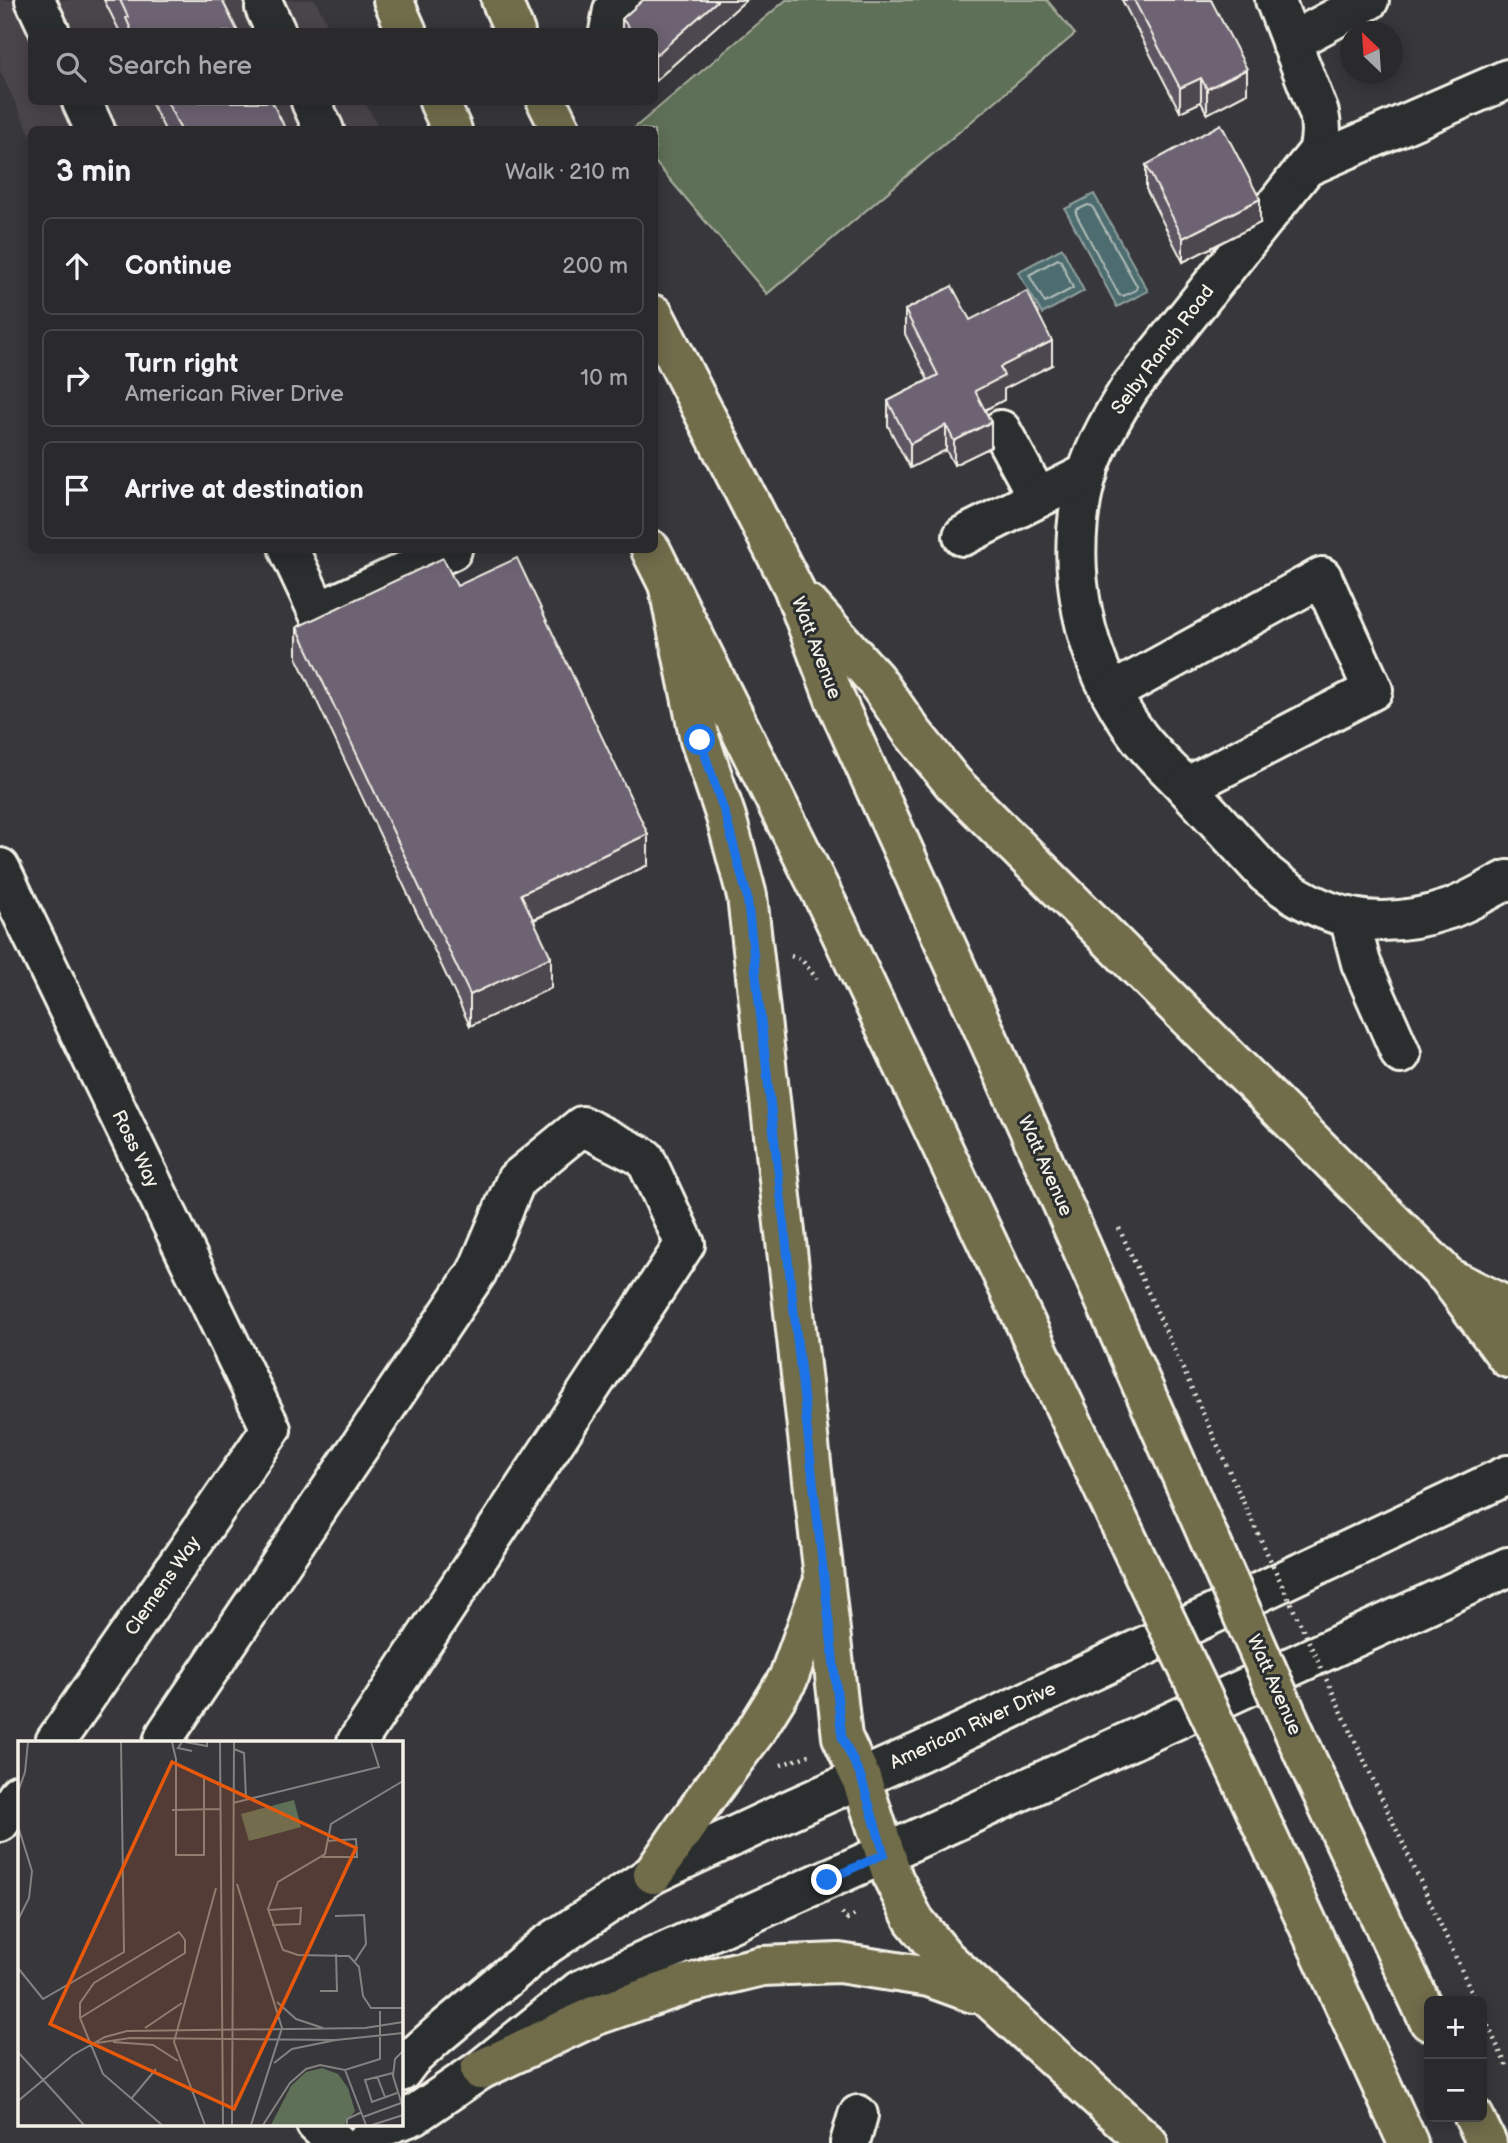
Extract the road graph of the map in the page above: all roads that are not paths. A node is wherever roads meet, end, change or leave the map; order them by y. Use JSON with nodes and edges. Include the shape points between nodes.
{"nodes":[{"id":1,"x":35,"y":0,"type":"edge"},
{"id":2,"x":393,"y":0,"type":"edge"},
{"id":3,"x":501,"y":0,"type":"edge"},
{"id":4,"x":1275,"y":0,"type":"edge"},
{"id":5,"x":1369,"y":0,"type":"edge"},
{"id":6,"x":48,"y":28,"type":"edge"},
{"id":7,"x":405,"y":28,"type":"edge"},
{"id":8,"x":513,"y":28,"type":"edge"},
{"id":9,"x":1292,"y":42,"type":"junction"},
{"id":10,"x":1508,"y":79,"type":"edge"},
{"id":11,"x":83,"y":105,"type":"edge"},
{"id":12,"x":312,"y":105,"type":"edge"},
{"id":13,"x":440,"y":105,"type":"edge"},
{"id":14,"x":548,"y":105,"type":"edge"},
{"id":15,"x":93,"y":126,"type":"edge"},
{"id":16,"x":322,"y":126,"type":"edge"},
{"id":17,"x":450,"y":126,"type":"edge"},
{"id":18,"x":559,"y":126,"type":"edge"},
{"id":19,"x":1306,"y":167,"type":"junction"},
{"id":20,"x":658,"y":323,"type":"edge"},
{"id":21,"x":1001,"y":430,"type":"dead end"},
{"id":22,"x":1087,"y":473,"type":"junction"},
{"id":23,"x":1038,"y":498,"type":"junction"},
{"id":24,"x":964,"y":536,"type":"dead end"},
{"id":25,"x":290,"y":553,"type":"edge"},
{"id":26,"x":445,"y":553,"type":"edge"},
{"id":27,"x":652,"y":553,"type":"edge"},
{"id":28,"x":793,"y":587,"type":"junction"},
{"id":29,"x":669,"y":588,"type":"junction"},
{"id":30,"x":1111,"y":693,"type":"junction"},
{"id":31,"x":1186,"y":787,"type":"junction"},
{"id":32,"x":0,"y":869,"type":"edge"},
{"id":33,"x":1508,"y":880,"type":"edge"},
{"id":34,"x":1349,"y":917,"type":"junction"},
{"id":35,"x":1401,"y":1054,"type":"dead end"},
{"id":36,"x":1448,"y":1277,"type":"junction"},
{"id":37,"x":1508,"y":1307,"type":"edge"},
{"id":38,"x":1508,"y":1359,"type":"edge"},
{"id":39,"x":271,"y":1429,"type":"joint"},
{"id":40,"x":1508,"y":1475,"type":"edge"},
{"id":41,"x":1508,"y":1567,"type":"edge"},
{"id":42,"x":825,"y":1579,"type":"junction"},
{"id":43,"x":56,"y":1741,"type":"edge"},
{"id":44,"x":164,"y":1741,"type":"edge"},
{"id":45,"x":358,"y":1741,"type":"edge"},
{"id":46,"x":861,"y":1777,"type":"junction"},
{"id":47,"x":18,"y":1795,"type":"edge"},
{"id":48,"x":0,"y":1822,"type":"edge"},
{"id":49,"x":884,"y":1854,"type":"junction"},
{"id":50,"x":653,"y":1874,"type":"junction"},
{"id":51,"x":988,"y":1999,"type":"junction"},
{"id":52,"x":1424,"y":2010,"type":"edge"},
{"id":53,"x":480,"y":2070,"type":"junction"},
{"id":54,"x":402,"y":2071,"type":"edge"},
{"id":55,"x":402,"y":2120,"type":"edge"},
{"id":56,"x":1476,"y":2122,"type":"edge"},
{"id":57,"x":318,"y":2126,"type":"edge"},
{"id":58,"x":337,"y":2143,"type":"edge"},
{"id":59,"x":1148,"y":2143,"type":"edge"},
{"id":60,"x":1408,"y":2143,"type":"edge"},
{"id":61,"x":1487,"y":2143,"type":"edge"}],
"edges":[{"from":1,"to":6,"type":"street"},
{"from":2,"to":7,"type":"main road"},
{"from":3,"to":8,"type":"main road"},
{"from":4,"to":9,"type":"street","name":"Selby Ranch Road"},
{"from":5,"to":9,"type":"street"},
{"from":9,"to":19,"type":"street","name":"Selby Ranch Road","via":[[1322,127],[1318,152]]},
{"from":10,"to":19,"type":"street"},
{"from":11,"to":15,"type":"street"},
{"from":12,"to":16,"type":"street"},
{"from":13,"to":17,"type":"main road"},
{"from":14,"to":18,"type":"main road"},
{"from":19,"to":22,"type":"street","name":"Selby Ranch Road","via":[[1130,388],[1111,417]]},
{"from":20,"to":28,"type":"main road","name":"Watt Avenue"},
{"from":21,"to":23,"type":"street"},
{"from":22,"to":23,"type":"street"},
{"from":22,"to":30,"type":"street","name":"Selby Ranch Road","via":[[1076,532],[1077,592],[1090,646]]},
{"from":23,"to":24,"type":"street"},
{"from":25,"to":26,"type":"street","via":[[317,612]]},
{"from":27,"to":29,"type":"main road"},
{"from":28,"to":36,"type":"main road","via":[[875,678],[953,783]]},
{"from":28,"to":52,"type":"main road","name":"Watt Avenue","bridge":true,"via":[[835,699],[1305,1756]]},
{"from":29,"to":42,"type":"main road","via":[[700,740],[747,896]]},
{"from":29,"to":60,"type":"main road","bridge":true,"via":[[833,916]]},
{"from":30,"to":31,"type":"street","name":"Selby Ranch Road","via":[[1139,737]]},
{"from":30,"to":31,"type":"street","via":[[1322,577],[1373,690]]},
{"from":31,"to":34,"type":"street","name":"Selby Ranch Road","via":[[1287,891],[1311,905]]},
{"from":32,"to":39,"type":"street","name":"Ross Way"},
{"from":33,"to":34,"type":"street","name":"Selby Ranch Road","via":[[1451,908],[1410,919]]},
{"from":34,"to":35,"type":"street","via":[[1361,963]]},
{"from":36,"to":37,"type":"main road"},
{"from":36,"to":38,"type":"main road"},
{"from":39,"to":43,"type":"street","name":"Clemens Way"},
{"from":40,"to":46,"type":"street","name":"American River Drive"},
{"from":41,"to":49,"type":"street"},
{"from":42,"to":46,"type":"main road","via":[[842,1737]]},
{"from":42,"to":50,"type":"main road","via":[[788,1679]]},
{"from":44,"to":45,"type":"street","via":[[477,1272],[516,1180],[583,1126],[645,1158],[685,1244]]},
{"from":46,"to":49,"type":"main road"},
{"from":46,"to":50,"type":"street","name":"American River Drive"},
{"from":47,"to":48,"type":"street"},
{"from":49,"to":51,"type":"main road","via":[[914,1920]]},
{"from":49,"to":53,"type":"street","via":[[580,1990]]},
{"from":50,"to":54,"type":"street","name":"American River Drive","via":[[542,1948]]},
{"from":51,"to":53,"type":"main road","via":[[929,1977],[839,1963],[762,1966],[687,1984],[594,2016]]},
{"from":51,"to":59,"type":"main road"},
{"from":53,"to":55,"type":"street"},
{"from":56,"to":61,"type":"main road"},
{"from":57,"to":58,"type":"street"}]}
